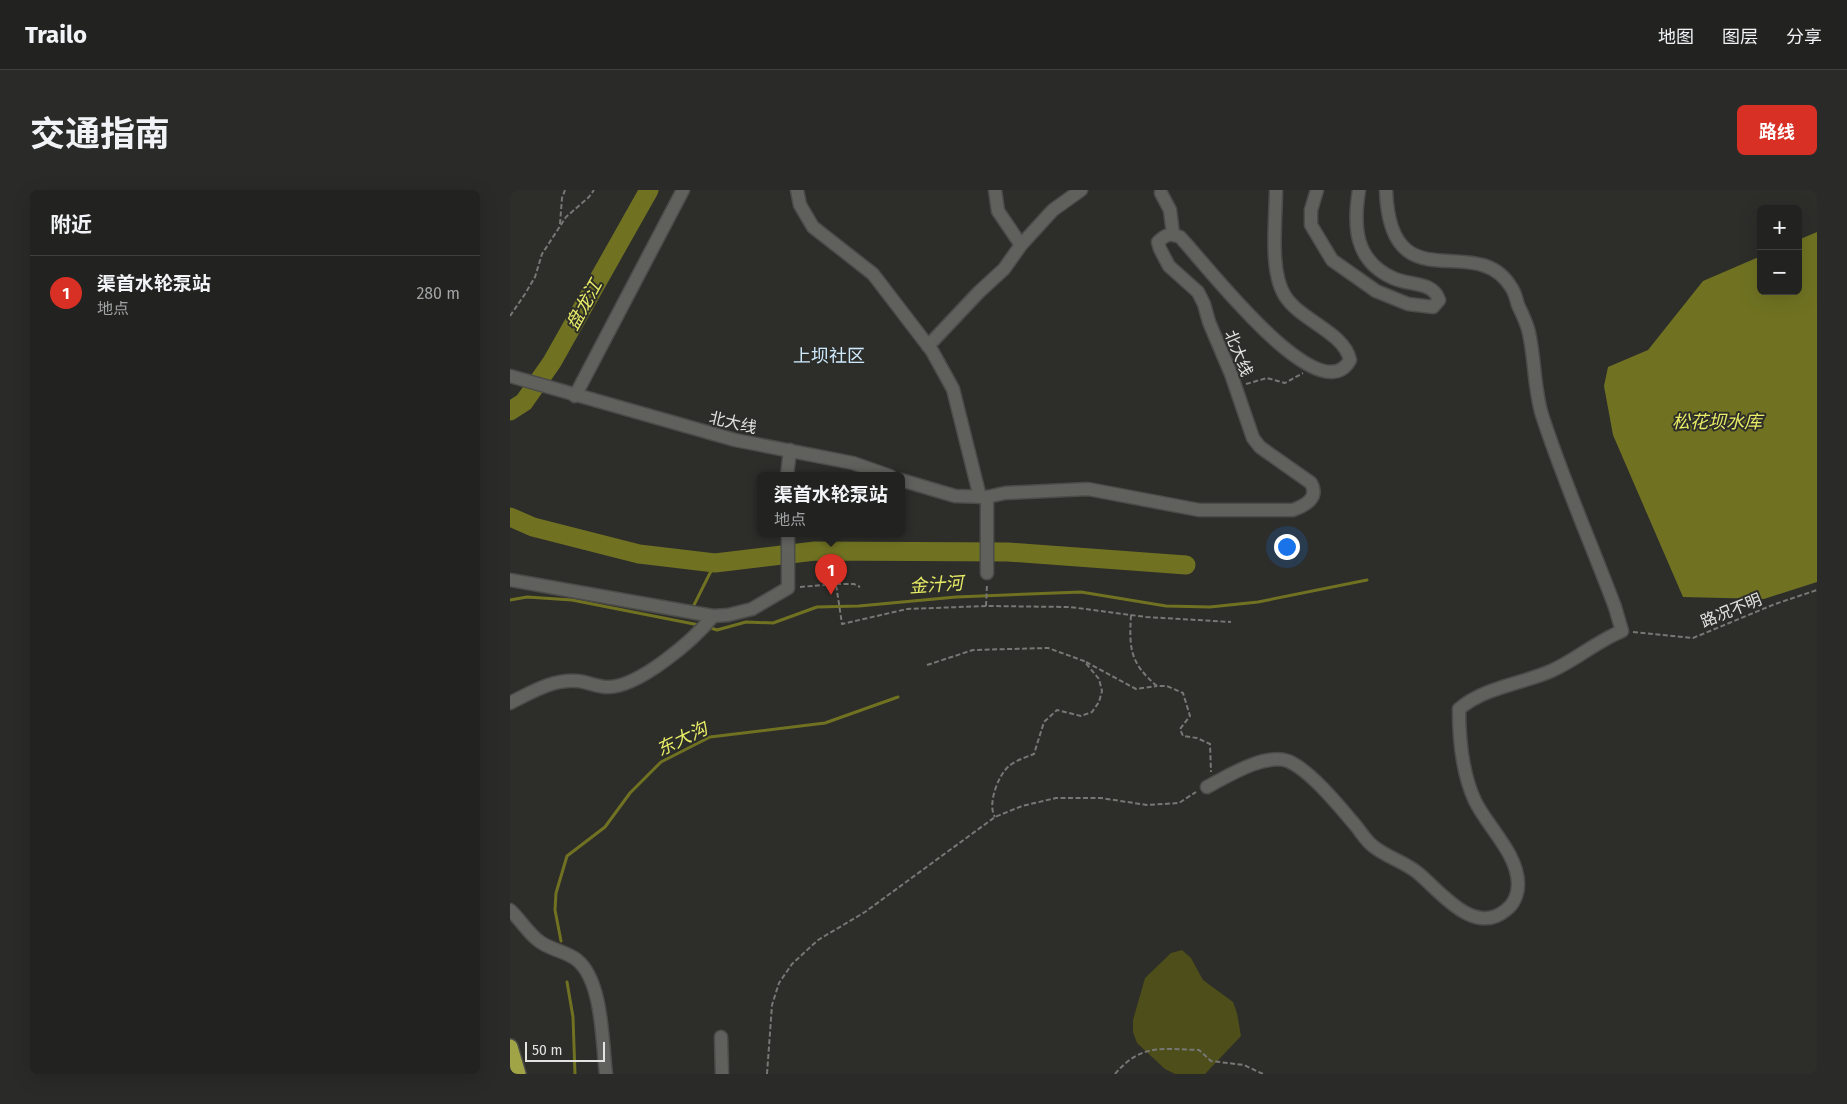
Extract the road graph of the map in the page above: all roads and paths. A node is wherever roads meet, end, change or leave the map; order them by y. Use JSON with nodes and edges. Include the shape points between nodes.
{"nodes":[{"id":1,"x":565,"y":190,"type":"edge"},
{"id":2,"x":594,"y":190,"type":"edge"},
{"id":3,"x":683,"y":190,"type":"edge"},
{"id":4,"x":796,"y":190,"type":"edge"},
{"id":5,"x":995,"y":190,"type":"edge"},
{"id":6,"x":1081,"y":190,"type":"edge"},
{"id":7,"x":1276,"y":190,"type":"edge"},
{"id":8,"x":1317,"y":190,"type":"edge"},
{"id":9,"x":1359,"y":190,"type":"edge"},
{"id":10,"x":1386,"y":190,"type":"edge"},
{"id":11,"x":1160,"y":193,"type":"dead end"},
{"id":12,"x":560,"y":226,"type":"junction"},
{"id":13,"x":1173,"y":234,"type":"junction"},
{"id":14,"x":1021,"y":245,"type":"junction"},
{"id":15,"x":510,"y":316,"type":"edge"},
{"id":16,"x":928,"y":346,"type":"junction"},
{"id":17,"x":1314,"y":368,"type":"junction"},
{"id":18,"x":512,"y":377,"type":"edge"},
{"id":19,"x":1236,"y":387,"type":"junction"},
{"id":20,"x":573,"y":396,"type":"junction"},
{"id":21,"x":790,"y":450,"type":"junction"},
{"id":22,"x":787,"y":472,"type":"edge"},
{"id":23,"x":879,"y":472,"type":"edge"},
{"id":24,"x":905,"y":481,"type":"edge"},
{"id":25,"x":984,"y":497,"type":"junction"},
{"id":26,"x":788,"y":537,"type":"edge"},
{"id":27,"x":987,"y":573,"type":"dead end"},
{"id":28,"x":510,"y":580,"type":"edge"},
{"id":29,"x":836,"y":584,"type":"junction"},
{"id":30,"x":860,"y":587,"type":"dead end"},
{"id":31,"x":788,"y":588,"type":"junction"},
{"id":32,"x":1817,"y":590,"type":"edge"},
{"id":33,"x":987,"y":592,"type":"dead end"},
{"id":34,"x":986,"y":606,"type":"junction"},
{"id":35,"x":1131,"y":615,"type":"junction"},
{"id":36,"x":707,"y":618,"type":"junction"},
{"id":37,"x":1230,"y":622,"type":"dead end"},
{"id":38,"x":1622,"y":631,"type":"junction"},
{"id":39,"x":1084,"y":661,"type":"junction"},
{"id":40,"x":927,"y":665,"type":"dead end"},
{"id":41,"x":1157,"y":686,"type":"junction"},
{"id":42,"x":510,"y":703,"type":"edge"},
{"id":43,"x":1207,"y":787,"type":"junction"},
{"id":44,"x":995,"y":817,"type":"junction"},
{"id":45,"x":510,"y":910,"type":"edge"},
{"id":46,"x":721,"y":1037,"type":"dead end"},
{"id":47,"x":510,"y":1047,"type":"edge"},
{"id":48,"x":518,"y":1074,"type":"edge"},
{"id":49,"x":606,"y":1074,"type":"edge"},
{"id":50,"x":722,"y":1074,"type":"edge"},
{"id":51,"x":767,"y":1074,"type":"edge"},
{"id":52,"x":1115,"y":1074,"type":"edge"},
{"id":53,"x":1264,"y":1074,"type":"edge"}],
"edges":[{"from":1,"to":12,"type":"path"},
{"from":2,"to":12,"type":"path"},
{"from":3,"to":20,"type":"street"},
{"from":4,"to":16,"type":"street","via":[[813,227],[872,274]]},
{"from":5,"to":14,"type":"street","via":[[998,211]]},
{"from":6,"to":14,"type":"street","via":[[1053,210]]},
{"from":7,"to":17,"type":"street","via":[[1276,264],[1282,289],[1297,310],[1343,344],[1350,360],[1346,367],[1330,372]]},
{"from":8,"to":9,"type":"street","via":[[1310,225],[1332,260],[1376,291],[1408,304],[1433,307],[1439,300],[1429,287],[1394,278],[1366,260],[1357,226]]},
{"from":10,"to":38,"type":"street","via":[[1392,231],[1400,246],[1424,257],[1478,263],[1495,270],[1511,287],[1529,332],[1541,413]]},
{"from":11,"to":13,"type":"street","via":[[1170,210]]},
{"from":12,"to":15,"type":"path","via":[[542,254],[530,286]]},
{"from":13,"to":17,"type":"street","name":"北大线","via":[[1187,243],[1254,322]]},
{"from":13,"to":19,"type":"street","name":"北大线","via":[[1164,235],[1158,242],[1160,250],[1169,266],[1198,292]]},
{"from":14,"to":16,"type":"street","via":[[1004,268]]},
{"from":16,"to":25,"type":"street","via":[[953,390]]},
{"from":17,"to":19,"type":"path","via":[[1285,383],[1267,378]]},
{"from":18,"to":20,"type":"street","name":"北大线"},
{"from":19,"to":25,"type":"street","name":"北大线","via":[[1253,438],[1260,447],[1311,483],[1314,489],[1312,498],[1305,505],[1293,510],[1200,510],[1088,489]]},
{"from":20,"to":21,"type":"street","name":"北大线","via":[[735,440]]},
{"from":21,"to":22,"type":"street"},
{"from":21,"to":23,"type":"street","name":"北大线","via":[[853,463]]},
{"from":24,"to":25,"type":"street","name":"北大线","via":[[956,496]]},
{"from":25,"to":27,"type":"street"},
{"from":26,"to":31,"type":"street"},
{"from":28,"to":36,"type":"street","via":[[660,605]]},
{"from":29,"to":30,"type":"path"},
{"from":29,"to":31,"type":"path"},
{"from":29,"to":34,"type":"path","via":[[842,624],[907,609]]},
{"from":31,"to":36,"type":"street","via":[[752,609]]},
{"from":32,"to":38,"type":"path","name":"路况不明","via":[[1693,638]]},
{"from":33,"to":34,"type":"path"},
{"from":34,"to":35,"type":"path","via":[[1070,607]]},
{"from":35,"to":37,"type":"path"},
{"from":35,"to":41,"type":"path","via":[[1129,645],[1141,672]]},
{"from":36,"to":42,"type":"street","via":[[699,634],[628,684],[607,687],[578,681],[555,681]]},
{"from":38,"to":43,"type":"street","via":[[1552,670],[1472,698],[1459,708],[1459,734],[1475,801],[1508,850],[1518,882],[1510,907],[1500,916],[1487,919],[1452,905],[1417,872],[1372,846],[1334,799],[1285,760],[1259,761]]},
{"from":39,"to":40,"type":"path","via":[[1048,648],[973,650]]},
{"from":39,"to":41,"type":"path","via":[[1136,689]]},
{"from":39,"to":44,"type":"path","via":[[1098,680],[1102,691],[1099,702],[1092,712],[1081,716],[1057,710],[1044,722],[1034,754],[1008,766],[991,800],[991,811]]},
{"from":41,"to":43,"type":"path","via":[[1183,692],[1190,716],[1180,729],[1183,736],[1210,744],[1211,772]]},
{"from":43,"to":44,"type":"path","via":[[1178,803],[1147,805],[1101,798],[1056,798]]},
{"from":44,"to":51,"type":"path","via":[[872,906],[818,940],[792,964],[772,1005]]},
{"from":45,"to":49,"type":"street","via":[[539,942],[572,957],[588,972],[595,988]]},
{"from":46,"to":50,"type":"street"},
{"from":47,"to":48,"type":"highway"},
{"from":52,"to":53,"type":"path","via":[[1148,1050],[1165,1049],[1199,1050],[1211,1061],[1244,1065]]}]}
